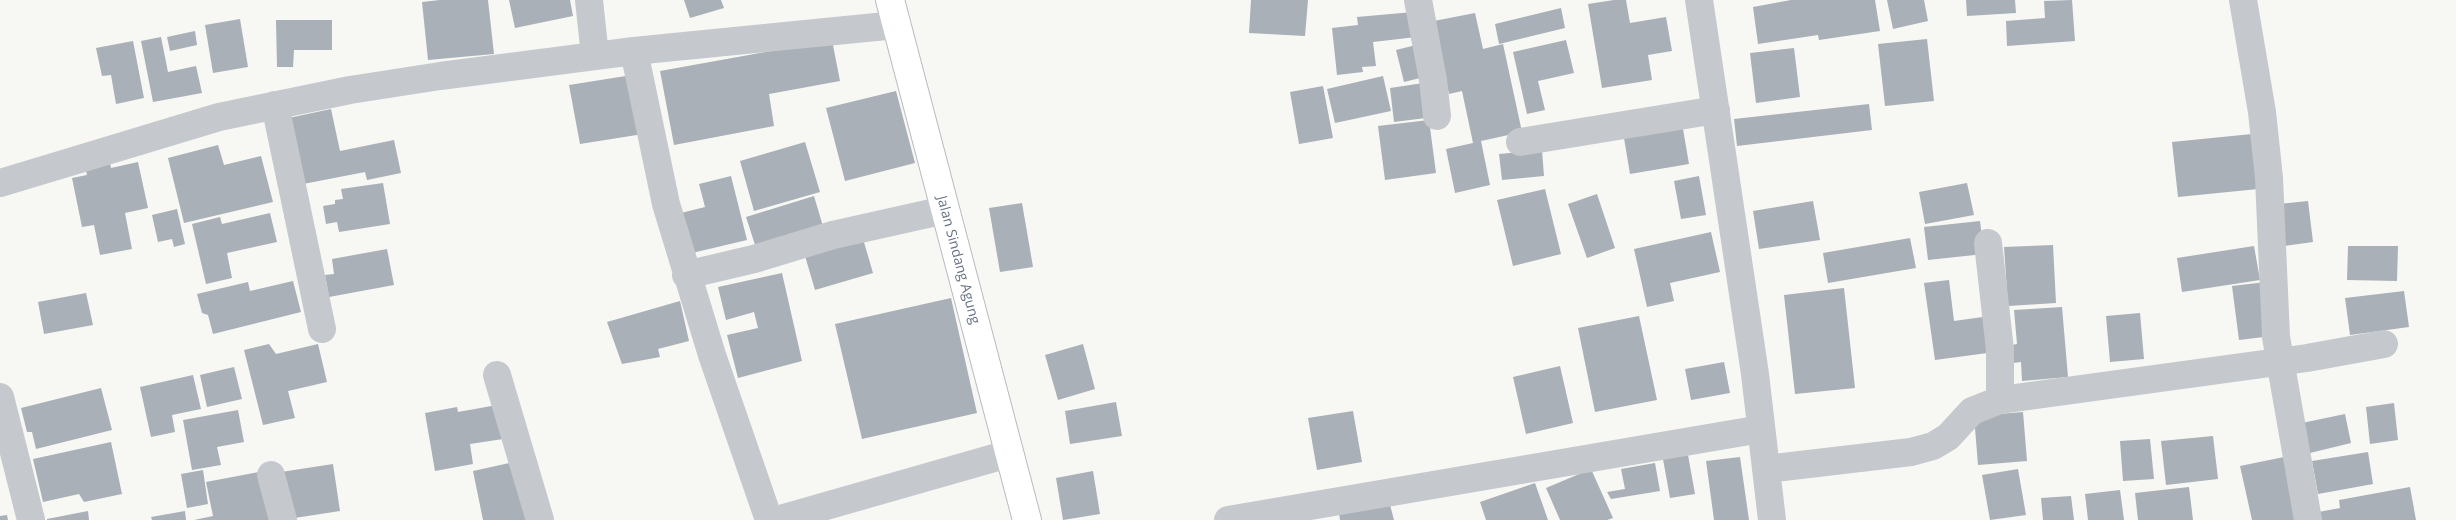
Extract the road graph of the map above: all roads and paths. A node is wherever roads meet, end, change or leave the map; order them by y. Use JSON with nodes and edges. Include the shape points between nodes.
{"nodes":[{"id":1,"x":589,"y":0,"type":"edge"},
{"id":2,"x":1418,"y":0,"type":"edge"},
{"id":3,"x":1699,"y":0,"type":"edge"},
{"id":4,"x":2243,"y":0,"type":"edge"},
{"id":5,"x":893,"y":12,"type":"edge"},
{"id":6,"x":634,"y":51,"type":"junction"},
{"id":7,"x":595,"y":56,"type":"junction"},
{"id":8,"x":275,"y":105,"type":"junction"},
{"id":9,"x":1716,"y":110,"type":"junction"},
{"id":10,"x":1437,"y":116,"type":"dead end"},
{"id":11,"x":1520,"y":142,"type":"dead end"},
{"id":12,"x":0,"y":183,"type":"edge"},
{"id":13,"x":945,"y":210,"type":"junction"},
{"id":14,"x":1988,"y":243,"type":"dead end"},
{"id":15,"x":686,"y":275,"type":"junction"},
{"id":16,"x":322,"y":330,"type":"dead end"},
{"id":17,"x":2384,"y":344,"type":"dead end"},
{"id":18,"x":2279,"y":361,"type":"junction"},
{"id":19,"x":497,"y":374,"type":"dead end"},
{"id":20,"x":0,"y":397,"type":"edge"},
{"id":21,"x":2000,"y":400,"type":"junction"},
{"id":22,"x":1761,"y":429,"type":"junction"},
{"id":23,"x":1008,"y":454,"type":"junction"},
{"id":24,"x":1766,"y":469,"type":"junction"},
{"id":25,"x":271,"y":474,"type":"dead end"},
{"id":26,"x":830,"y":513,"type":"edge"},
{"id":27,"x":31,"y":520,"type":"edge"},
{"id":28,"x":283,"y":520,"type":"edge"},
{"id":29,"x":540,"y":520,"type":"edge"},
{"id":30,"x":769,"y":520,"type":"edge"},
{"id":31,"x":777,"y":520,"type":"edge"},
{"id":32,"x":1027,"y":520,"type":"edge"},
{"id":33,"x":1228,"y":520,"type":"edge"},
{"id":34,"x":1772,"y":520,"type":"edge"},
{"id":35,"x":2308,"y":520,"type":"edge"}],
"edges":[{"from":1,"to":7,"type":"street"},
{"from":2,"to":10,"type":"street"},
{"from":3,"to":9,"type":"street"},
{"from":4,"to":18,"type":"street","via":[[2268,168]]},
{"from":5,"to":6,"type":"street"},
{"from":5,"to":13,"type":"main road","name":"Jalan Sindang Agung"},
{"from":6,"to":7,"type":"street"},
{"from":6,"to":15,"type":"street","via":[[666,204]]},
{"from":7,"to":8,"type":"street","via":[[371,86]]},
{"from":8,"to":12,"type":"street","via":[[219,118]]},
{"from":8,"to":16,"type":"street"},
{"from":9,"to":11,"type":"street"},
{"from":9,"to":22,"type":"street"},
{"from":13,"to":15,"type":"street","via":[[833,235]]},
{"from":13,"to":23,"type":"main road","name":"Jalan Sindang Agung"},
{"from":14,"to":21,"type":"street","via":[[2000,350]]},
{"from":15,"to":30,"type":"street"},
{"from":17,"to":18,"type":"street"},
{"from":18,"to":21,"type":"street"},
{"from":18,"to":35,"type":"street"},
{"from":19,"to":29,"type":"street"},
{"from":20,"to":27,"type":"street"},
{"from":21,"to":24,"type":"street","via":[[1972,411],[1948,437],[1933,446],[1911,452]]},
{"from":22,"to":24,"type":"street"},
{"from":22,"to":33,"type":"street"},
{"from":23,"to":26,"type":"street"},
{"from":23,"to":32,"type":"main road","name":"Jalan Sindang Agung"},
{"from":24,"to":34,"type":"street"},
{"from":25,"to":28,"type":"street"},
{"from":26,"to":31,"type":"street"}]}
